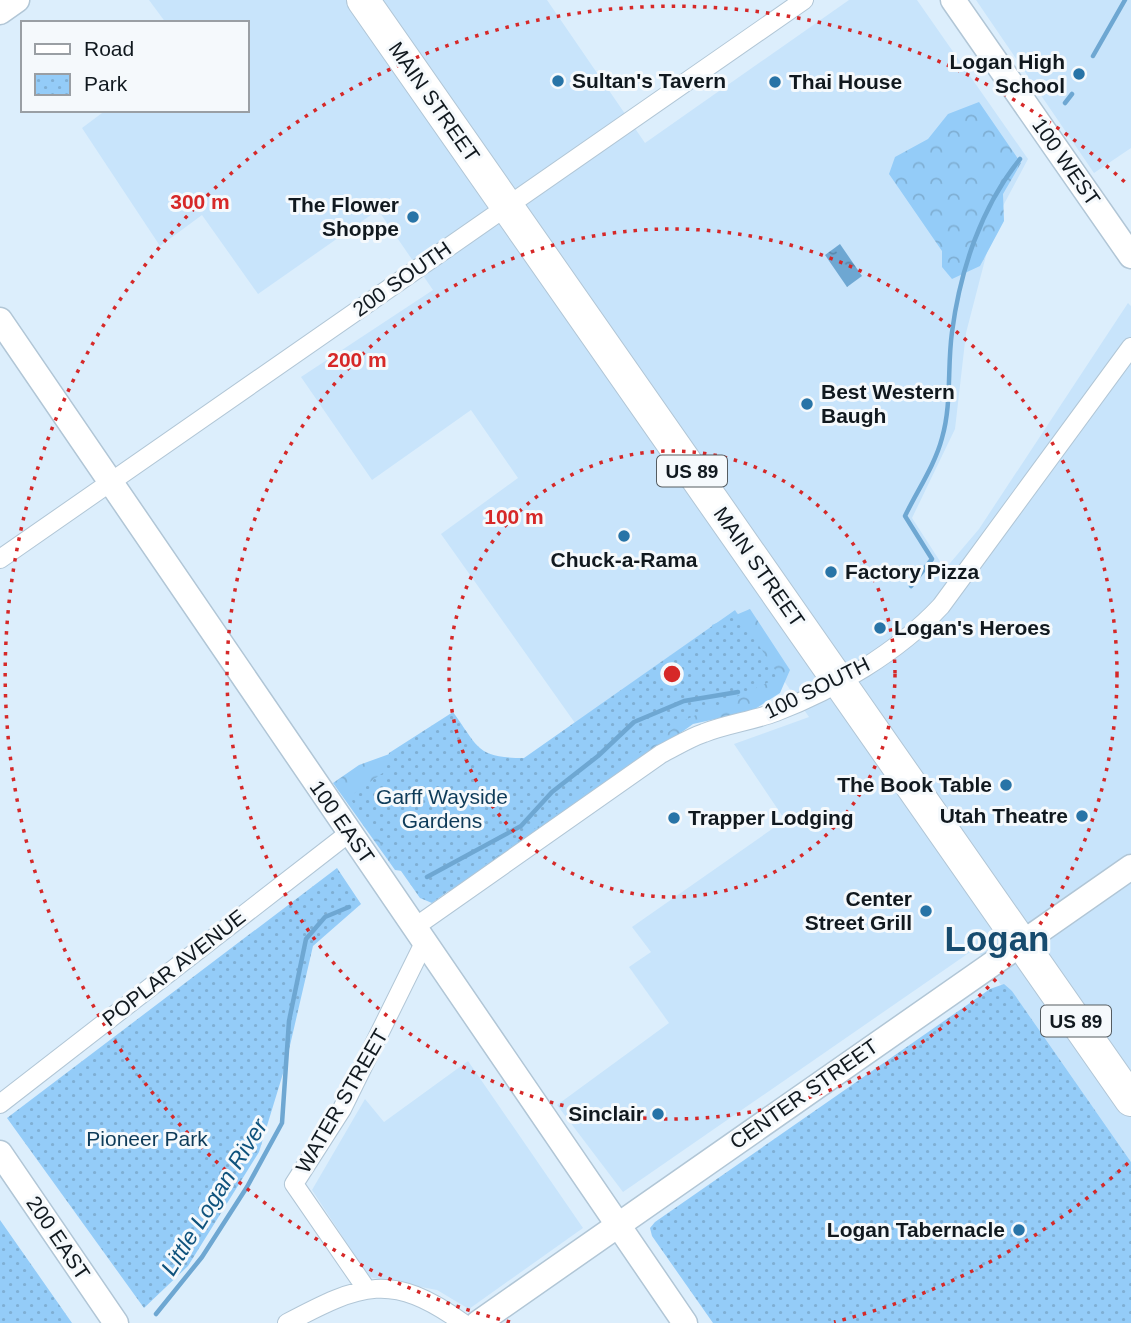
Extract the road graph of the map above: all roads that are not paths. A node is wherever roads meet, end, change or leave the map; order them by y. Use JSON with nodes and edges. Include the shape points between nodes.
{"nodes":[{"id":1,"x":17,"y":0,"type":"edge"},
{"id":2,"x":363,"y":0,"type":"edge"},
{"id":3,"x":804,"y":0,"type":"edge"},
{"id":4,"x":953,"y":0,"type":"edge"},
{"id":5,"x":0,"y":12,"type":"edge"},
{"id":6,"x":507,"y":206,"type":"junction"},
{"id":7,"x":1131,"y":256,"type":"edge"},
{"id":8,"x":0,"y":320,"type":"edge"},
{"id":9,"x":1131,"y":347,"type":"edge"},
{"id":10,"x":110,"y":482,"type":"junction"},
{"id":11,"x":0,"y":559,"type":"edge"},
{"id":12,"x":839,"y":681,"type":"junction"},
{"id":13,"x":352,"y":838,"type":"junction"},
{"id":14,"x":1131,"y":867,"type":"edge"},
{"id":15,"x":415,"y":927,"type":"junction"},
{"id":16,"x":1021,"y":943,"type":"junction"},
{"id":17,"x":1131,"y":1100,"type":"edge"},
{"id":18,"x":0,"y":1104,"type":"edge"},
{"id":19,"x":0,"y":1153,"type":"edge"},
{"id":20,"x":617,"y":1226,"type":"junction"},
{"id":21,"x":365,"y":1287,"type":"junction"},
{"id":22,"x":116,"y":1323,"type":"edge"},
{"id":23,"x":287,"y":1323,"type":"edge"},
{"id":24,"x":463,"y":1323,"type":"edge"},
{"id":25,"x":478,"y":1323,"type":"edge"},
{"id":26,"x":685,"y":1323,"type":"edge"}],
"edges":[{"from":1,"to":5,"type":"main road"},
{"from":2,"to":6,"type":"highway","name":"MAIN STREET","number":"US 89"},
{"from":3,"to":6,"type":"street","name":"200 SOUTH"},
{"from":4,"to":7,"type":"main road","name":"100 WEST"},
{"from":6,"to":10,"type":"street","name":"200 SOUTH"},
{"from":6,"to":12,"type":"highway","name":"MAIN STREET","number":"US 89"},
{"from":8,"to":10,"type":"main road","name":"100 EAST"},
{"from":9,"to":12,"type":"street","name":"100 SOUTH","via":[[941,606],[924,624]]},
{"from":10,"to":11,"type":"street","name":"200 SOUTH"},
{"from":10,"to":13,"type":"main road","name":"100 EAST"},
{"from":12,"to":15,"type":"street","name":"100 SOUTH","via":[[775,712],[704,733],[661,754]]},
{"from":12,"to":16,"type":"highway","name":"MAIN STREET","number":"US 89"},
{"from":13,"to":15,"type":"main road","name":"100 EAST"},
{"from":13,"to":18,"type":"street","name":"POPLAR AVENUE"},
{"from":14,"to":16,"type":"main road","name":"CENTER STREET"},
{"from":15,"to":20,"type":"main road","name":"100 EAST"},
{"from":15,"to":21,"type":"street","name":"WATER STREET","via":[[342,1109],[294,1184]]},
{"from":16,"to":17,"type":"highway","name":"MAIN STREET","number":"US 89"},
{"from":16,"to":20,"type":"main road","name":"CENTER STREET"},
{"from":19,"to":22,"type":"main road","name":"200 EAST"},
{"from":20,"to":25,"type":"main road","name":"CENTER STREET"},
{"from":20,"to":26,"type":"main road","name":"100 EAST"},
{"from":21,"to":23,"type":"street"},
{"from":21,"to":24,"type":"street","via":[[421,1296]]}]}
